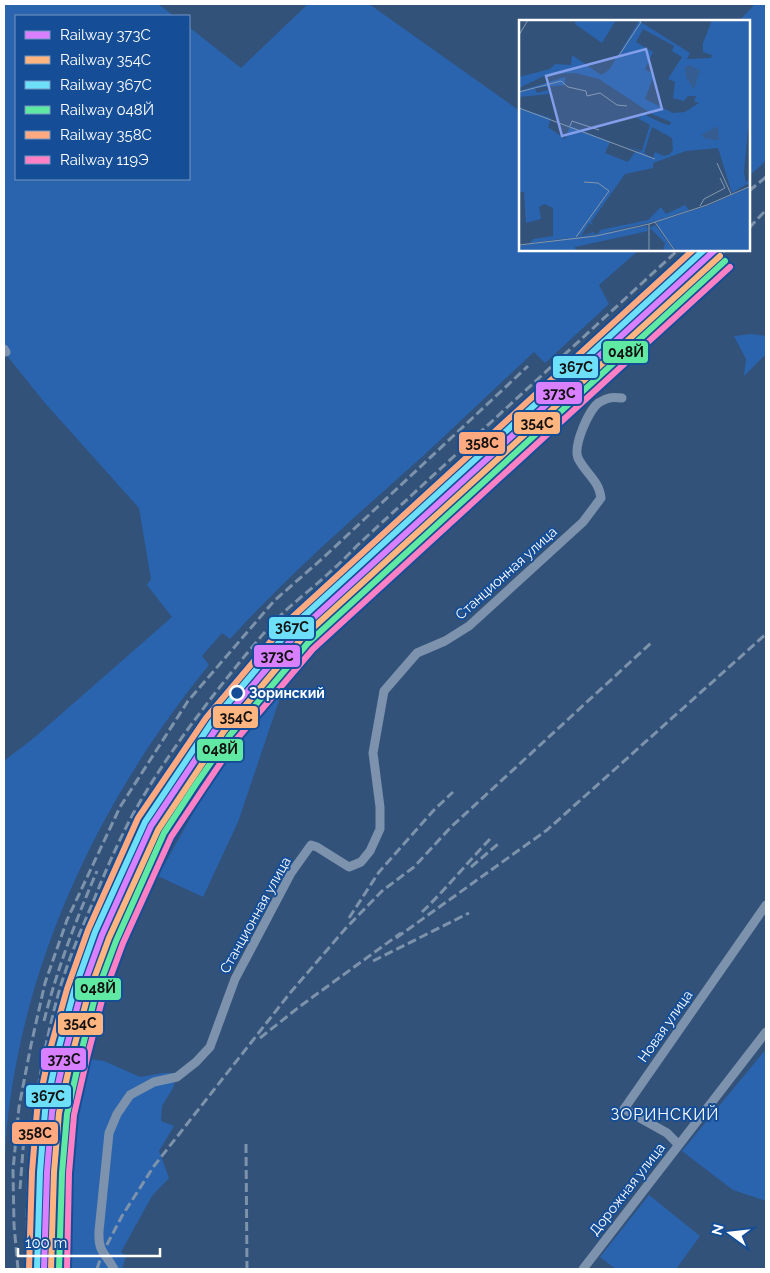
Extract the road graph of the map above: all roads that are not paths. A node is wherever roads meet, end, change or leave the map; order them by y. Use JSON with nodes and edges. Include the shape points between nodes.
{"nodes":[{"id":1,"x":622,"y":398,"type":"dead end"},
{"id":2,"x":766,"y":905,"type":"edge"},
{"id":3,"x":766,"y":1032,"type":"edge"},
{"id":4,"x":678,"y":1144,"type":"junction"},
{"id":5,"x":114,"y":1269,"type":"edge"},
{"id":6,"x":582,"y":1269,"type":"edge"}],
"edges":[{"from":1,"to":5,"type":"street","name":"Станционная улица","via":[[610,396],[598,402],[588,416],[576,448],[578,458],[600,488],[601,498],[583,522],[469,626],[417,653],[384,691],[373,753],[380,829],[370,851],[361,862],[349,866],[311,845],[291,873],[235,979],[210,1047],[178,1077],[154,1082],[130,1095],[117,1114],[109,1133],[98,1244]]},
{"from":2,"to":4,"type":"street","name":"Новая улица","via":[[624,1109],[667,1133]]},
{"from":3,"to":4,"type":"street","name":"Дорожная улица"},
{"from":4,"to":6,"type":"street","name":"Дорожная улица"}]}
